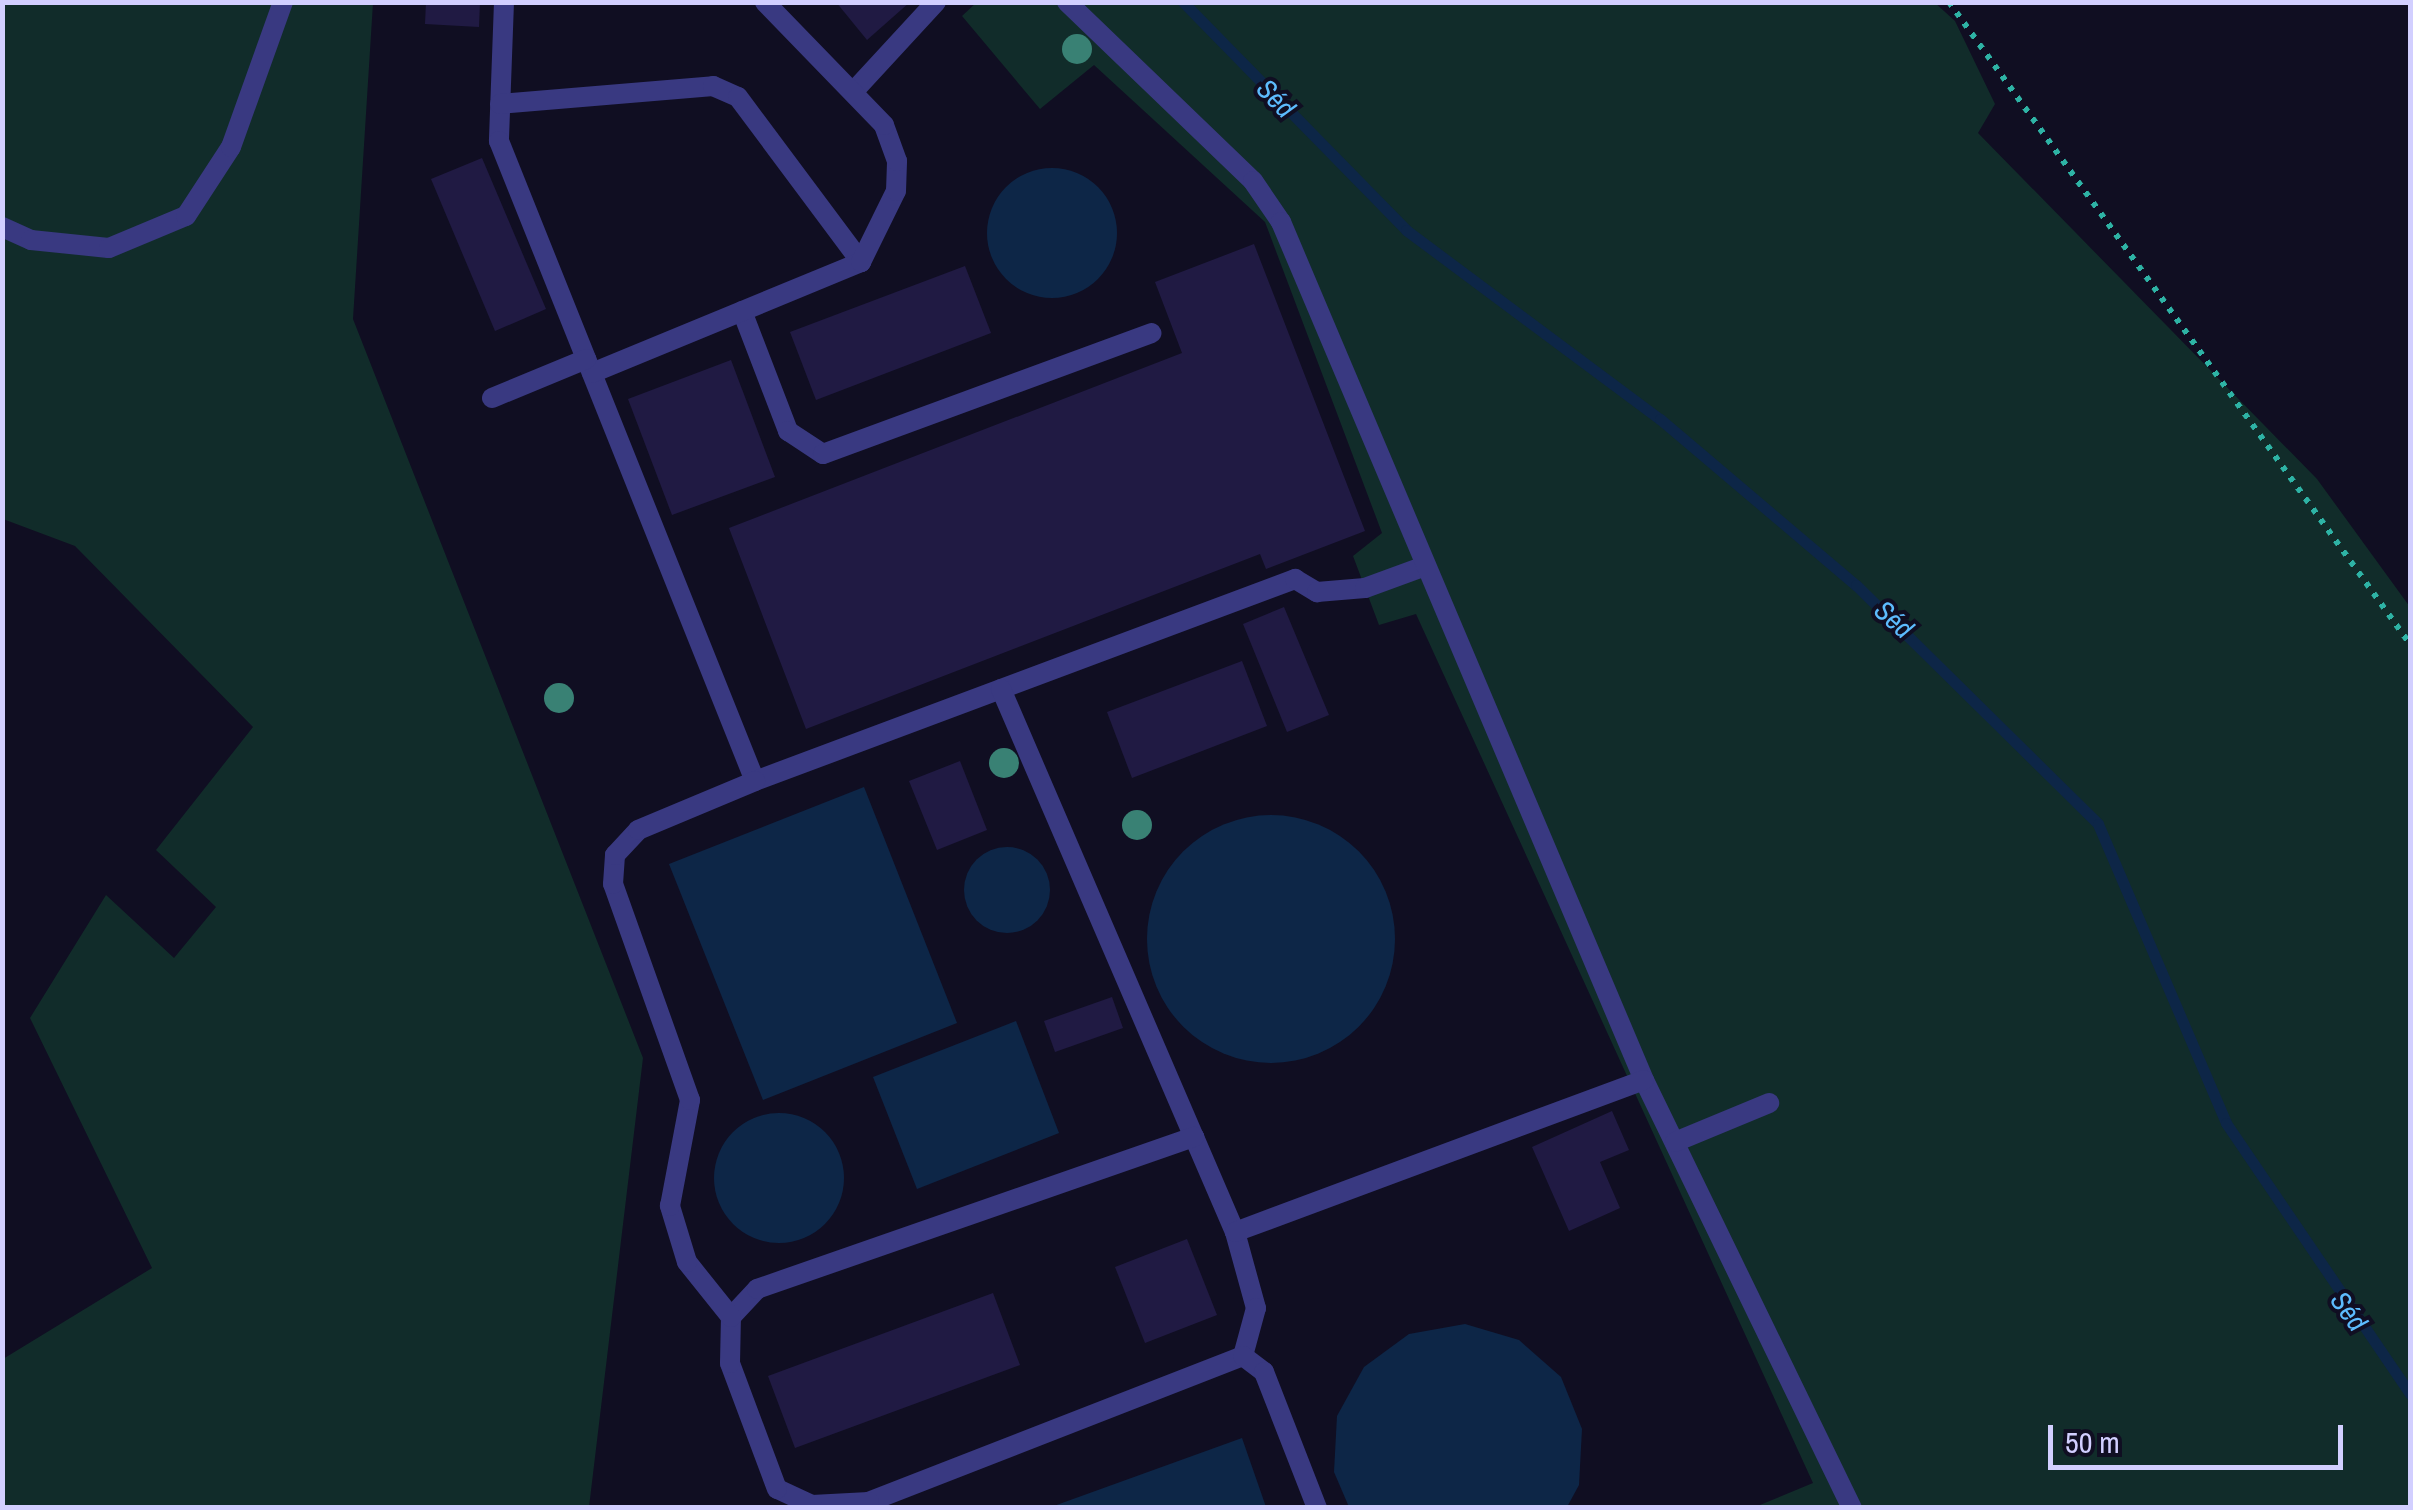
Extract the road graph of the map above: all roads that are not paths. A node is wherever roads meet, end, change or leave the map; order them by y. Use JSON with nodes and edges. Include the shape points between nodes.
{"nodes":[{"id":1,"x":283,"y":2,"type":"edge"},
{"id":2,"x":504,"y":2,"type":"edge"},
{"id":3,"x":765,"y":2,"type":"edge"},
{"id":4,"x":936,"y":2,"type":"edge"},
{"id":5,"x":1067,"y":2,"type":"edge"},
{"id":6,"x":853,"y":92,"type":"junction"},
{"id":7,"x":500,"y":104,"type":"junction"},
{"id":8,"x":2,"y":227,"type":"edge"},
{"id":9,"x":861,"y":262,"type":"junction"},
{"id":10,"x":742,"y":312,"type":"junction"},
{"id":11,"x":1151,"y":332,"type":"dead end"},
{"id":12,"x":589,"y":366,"type":"junction"},
{"id":13,"x":492,"y":398,"type":"dead end"},
{"id":14,"x":1425,"y":566,"type":"junction"},
{"id":15,"x":1001,"y":689,"type":"junction"},
{"id":16,"x":756,"y":781,"type":"junction"},
{"id":17,"x":1644,"y":1080,"type":"junction"},
{"id":18,"x":1769,"y":1103,"type":"dead end"},
{"id":19,"x":1194,"y":1137,"type":"junction"},
{"id":20,"x":1674,"y":1142,"type":"junction"},
{"id":21,"x":1235,"y":1232,"type":"junction"},
{"id":22,"x":730,"y":1317,"type":"junction"},
{"id":23,"x":1242,"y":1356,"type":"junction"},
{"id":24,"x":847,"y":1505,"type":"edge"},
{"id":25,"x":1317,"y":1508,"type":"edge"},
{"id":26,"x":1852,"y":1508,"type":"edge"}],
"edges":[{"from":1,"to":8,"type":"lane","via":[[231,147],[186,216],[109,248]]},
{"from":2,"to":7,"type":"lane"},
{"from":3,"to":6,"type":"lane"},
{"from":4,"to":6,"type":"lane"},
{"from":5,"to":14,"type":"lane","via":[[1253,180],[1281,222]]},
{"from":6,"to":9,"type":"lane","via":[[884,124],[898,160],[896,191]]},
{"from":7,"to":9,"type":"lane","via":[[712,86],[738,97]]},
{"from":7,"to":12,"type":"lane","via":[[499,141]]},
{"from":9,"to":10,"type":"lane"},
{"from":10,"to":11,"type":"lane","via":[[788,431],[824,454]]},
{"from":10,"to":12,"type":"lane"},
{"from":12,"to":13,"type":"lane"},
{"from":12,"to":16,"type":"lane"},
{"from":14,"to":15,"type":"lane","via":[[1365,588],[1317,592],[1295,579]]},
{"from":14,"to":17,"type":"lane"},
{"from":15,"to":16,"type":"lane"},
{"from":15,"to":19,"type":"lane"},
{"from":16,"to":22,"type":"lane","via":[[638,830],[615,855],[613,884],[690,1100],[670,1206],[687,1262]]},
{"from":17,"to":20,"type":"lane"},
{"from":17,"to":21,"type":"lane"},
{"from":18,"to":20,"type":"lane"},
{"from":19,"to":21,"type":"lane"},
{"from":19,"to":22,"type":"lane","via":[[757,1290]]},
{"from":20,"to":26,"type":"lane"},
{"from":21,"to":23,"type":"lane","via":[[1256,1308]]},
{"from":22,"to":24,"type":"lane","via":[[730,1363],[777,1489],[812,1505]]},
{"from":23,"to":24,"type":"lane"},
{"from":23,"to":25,"type":"lane","via":[[1264,1372]]}]}
